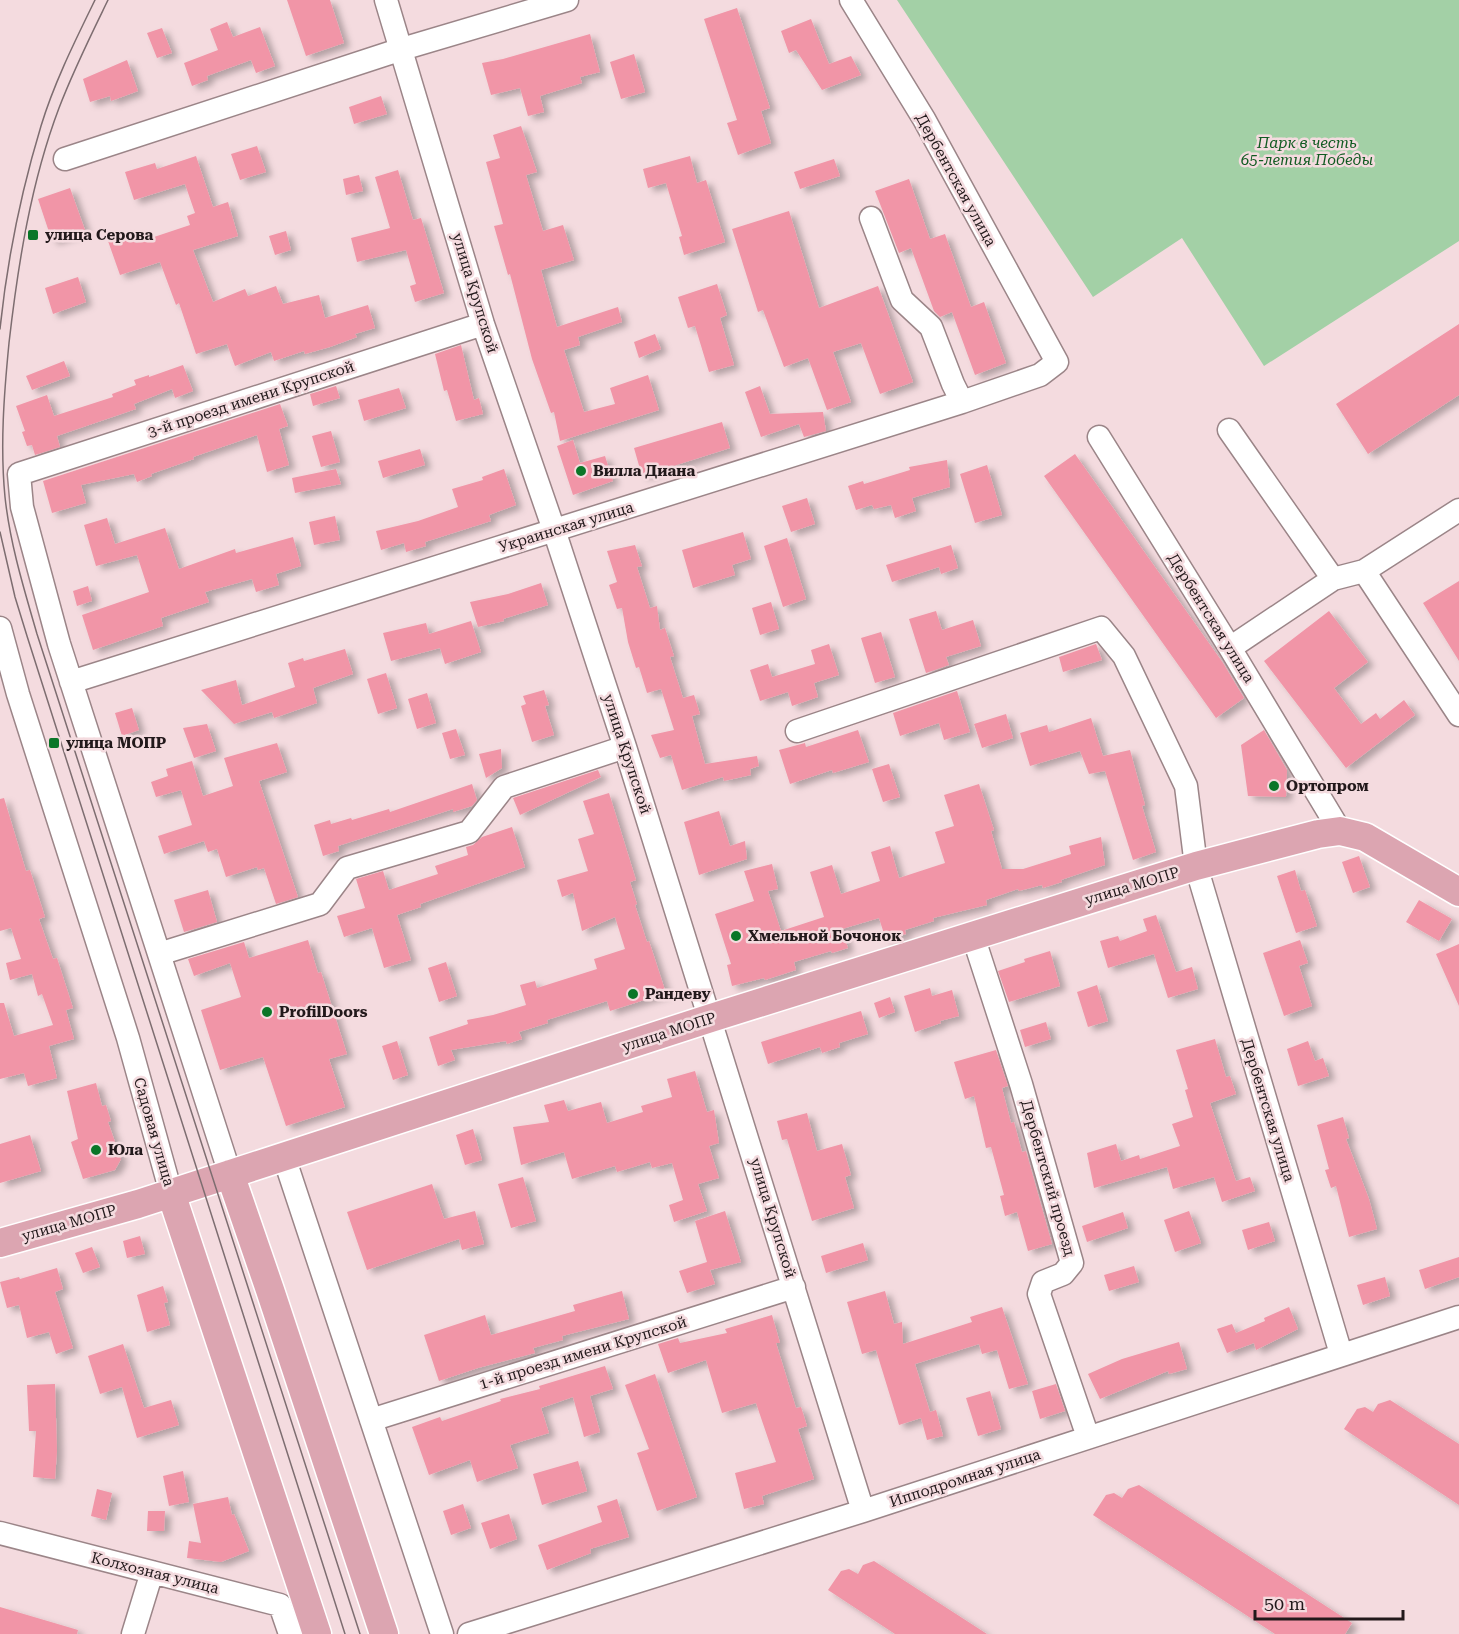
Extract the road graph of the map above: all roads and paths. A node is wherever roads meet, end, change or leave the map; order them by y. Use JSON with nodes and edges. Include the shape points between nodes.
{"nodes":[{"id":1,"x":386,"y":0,"type":"edge"},
{"id":2,"x":567,"y":0,"type":"edge"},
{"id":3,"x":851,"y":0,"type":"edge"},
{"id":4,"x":402,"y":49,"type":"junction"},
{"id":5,"x":65,"y":159,"type":"dead end"},
{"id":6,"x":871,"y":218,"type":"dead end"},
{"id":7,"x":483,"y":324,"type":"junction"},
{"id":8,"x":1057,"y":362,"type":"joint"},
{"id":9,"x":962,"y":402,"type":"junction"},
{"id":10,"x":1229,"y":430,"type":"dead end"},
{"id":11,"x":1099,"y":437,"type":"dead end"},
{"id":12,"x":1459,"y":510,"type":"edge"},
{"id":13,"x":554,"y":530,"type":"junction"},
{"id":14,"x":1364,"y":571,"type":"junction"},
{"id":15,"x":1333,"y":579,"type":"junction"},
{"id":16,"x":0,"y":628,"type":"edge"},
{"id":17,"x":1230,"y":648,"type":"junction"},
{"id":18,"x":71,"y":682,"type":"junction"},
{"id":19,"x":9,"y":697,"type":"edge"},
{"id":20,"x":1459,"y":715,"type":"edge"},
{"id":21,"x":797,"y":731,"type":"dead end"},
{"id":22,"x":625,"y":747,"type":"junction"},
{"id":23,"x":1341,"y":831,"type":"junction"},
{"id":24,"x":1196,"y":866,"type":"junction"},
{"id":25,"x":1459,"y":892,"type":"edge"},
{"id":26,"x":973,"y":936,"type":"junction"},
{"id":27,"x":159,"y":954,"type":"junction"},
{"id":28,"x":711,"y":1018,"type":"junction"},
{"id":29,"x":284,"y":1157,"type":"junction"},
{"id":30,"x":230,"y":1174,"type":"junction"},
{"id":31,"x":171,"y":1193,"type":"junction"},
{"id":32,"x":0,"y":1243,"type":"edge"},
{"id":33,"x":794,"y":1287,"type":"junction"},
{"id":34,"x":1459,"y":1317,"type":"edge"},
{"id":35,"x":1341,"y":1354,"type":"junction"},
{"id":36,"x":371,"y":1420,"type":"junction"},
{"id":37,"x":1088,"y":1437,"type":"junction"},
{"id":38,"x":863,"y":1511,"type":"junction"},
{"id":39,"x":0,"y":1533,"type":"edge"},
{"id":40,"x":152,"y":1572,"type":"junction"},
{"id":41,"x":133,"y":1634,"type":"edge"},
{"id":42,"x":290,"y":1634,"type":"edge"},
{"id":43,"x":316,"y":1634,"type":"edge"},
{"id":44,"x":384,"y":1634,"type":"edge"},
{"id":45,"x":442,"y":1634,"type":"edge"},
{"id":46,"x":469,"y":1634,"type":"edge"}],
"edges":[{"from":1,"to":4,"type":"street","name":"улица Крупской"},
{"from":2,"to":4,"type":"street"},
{"from":3,"to":8,"type":"street","name":"Дербентская улица","via":[[924,119]]},
{"from":4,"to":5,"type":"street"},
{"from":4,"to":7,"type":"street","name":"улица Крупской"},
{"from":6,"to":9,"type":"street","via":[[902,300],[931,327]]},
{"from":7,"to":13,"type":"street","name":"улица Крупской"},
{"from":7,"to":18,"type":"street","name":"3-й проезд имени Крупской","via":[[19,474],[22,507]]},
{"from":8,"to":9,"type":"street","name":"Украинская улица","via":[[1040,375]]},
{"from":9,"to":13,"type":"street","name":"Украинская улица"},
{"from":10,"to":15,"type":"street"},
{"from":11,"to":17,"type":"street","name":"Дербентская улица"},
{"from":12,"to":14,"type":"street"},
{"from":13,"to":18,"type":"street","name":"Украинская улица"},
{"from":13,"to":22,"type":"street","name":"улица Крупской"},
{"from":14,"to":15,"type":"street"},
{"from":14,"to":20,"type":"street"},
{"from":15,"to":17,"type":"street"},
{"from":16,"to":19,"type":"street","name":"Садовая улица"},
{"from":17,"to":23,"type":"street","name":"Дербентская улица"},
{"from":18,"to":27,"type":"street"},
{"from":19,"to":31,"type":"street","name":"Садовая улица","via":[[128,1038]]},
{"from":21,"to":24,"type":"street","name":"Дербентская улица","via":[[1101,628],[1124,656],[1186,786]]},
{"from":22,"to":27,"type":"street","via":[[504,787],[469,832],[348,868],[320,904]]},
{"from":22,"to":28,"type":"street","name":"улица Крупской"},
{"from":23,"to":24,"type":"main road","name":"улица МОПР"},
{"from":23,"to":25,"type":"main road","via":[[1365,837]]},
{"from":24,"to":26,"type":"main road","name":"улица МОПР"},
{"from":24,"to":35,"type":"street","name":"Дербентская улица"},
{"from":26,"to":28,"type":"main road","name":"улица МОПР"},
{"from":26,"to":37,"type":"street","name":"Дербентский проезд","via":[[1021,1084],[1072,1263],[1063,1274],[1043,1282],[1039,1294]]},
{"from":27,"to":30,"type":"street"},
{"from":28,"to":29,"type":"main road","name":"улица МОПР"},
{"from":28,"to":33,"type":"street","name":"улица Крупской"},
{"from":29,"to":30,"type":"main road","name":"улица МОПР"},
{"from":29,"to":36,"type":"street"},
{"from":30,"to":31,"type":"main road","name":"улица МОПР"},
{"from":30,"to":44,"type":"main road"},
{"from":31,"to":32,"type":"main road","name":"улица МОПР"},
{"from":31,"to":43,"type":"main road","name":"Садовая улица"},
{"from":33,"to":36,"type":"street","name":"1-й проезд имени Крупской"},
{"from":33,"to":38,"type":"street","name":"улица Крупской"},
{"from":34,"to":35,"type":"street","name":"Ипподромная улица"},
{"from":35,"to":37,"type":"street","name":"Ипподромная улица"},
{"from":36,"to":45,"type":"street"},
{"from":37,"to":38,"type":"street","name":"Ипподромная улица"},
{"from":38,"to":46,"type":"street","name":"Ипподромная улица"},
{"from":39,"to":40,"type":"street","name":"Колхозная улица"},
{"from":40,"to":41,"type":"street"},
{"from":40,"to":42,"type":"street","name":"Колхозная улица","via":[[280,1605]]}]}
